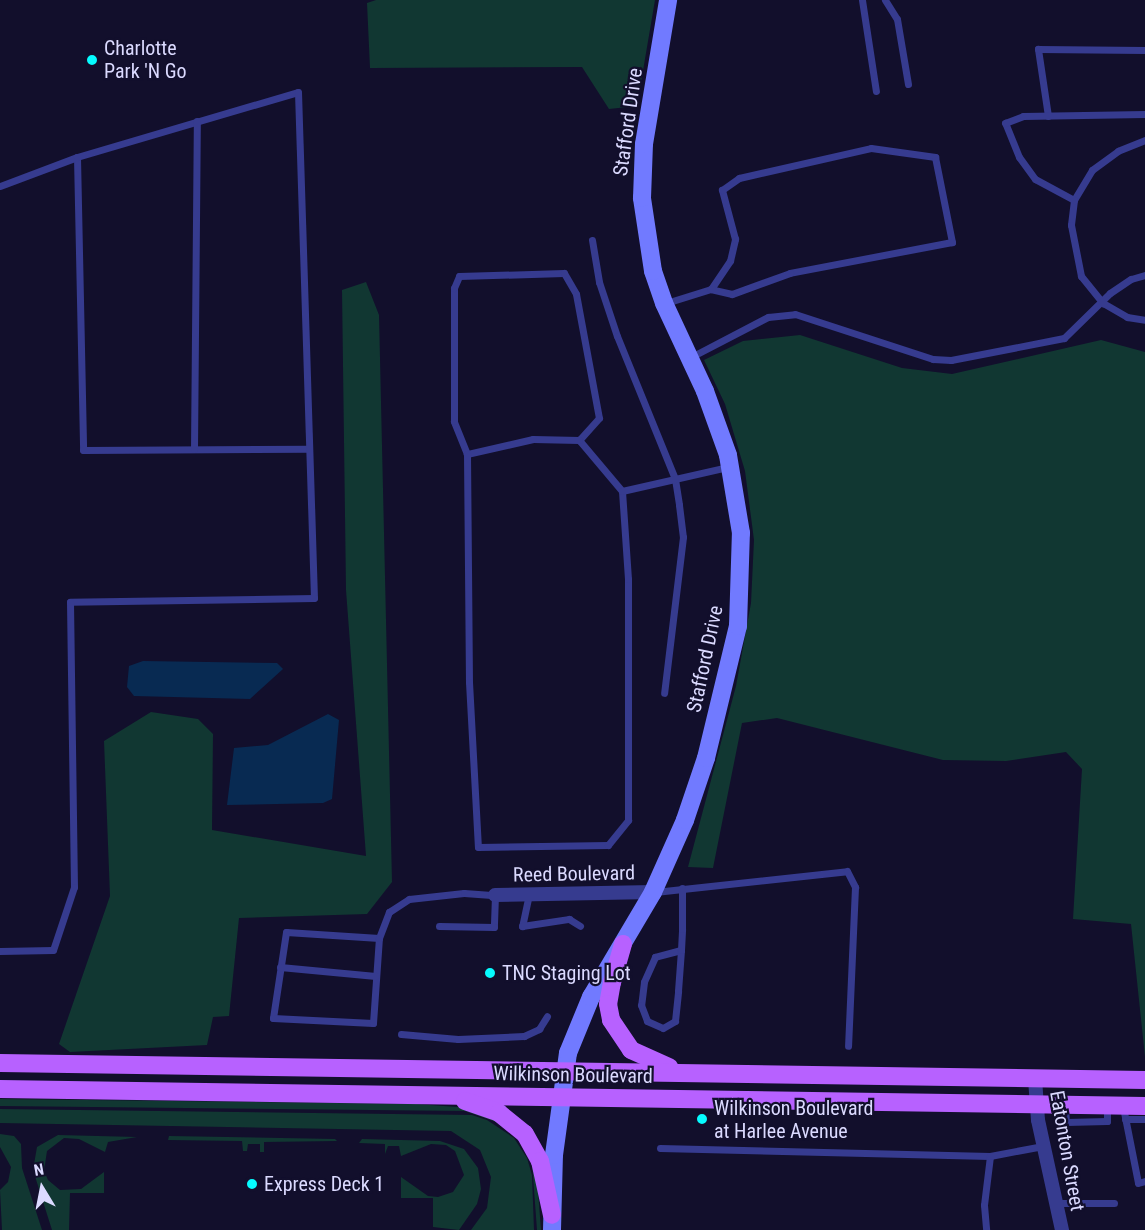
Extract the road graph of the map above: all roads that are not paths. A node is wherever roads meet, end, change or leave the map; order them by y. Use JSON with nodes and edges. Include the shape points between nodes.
{"nodes":[{"id":1,"x":668,"y":0,"type":"edge"},
{"id":2,"x":862,"y":0,"type":"edge"},
{"id":3,"x":885,"y":0,"type":"edge"},
{"id":4,"x":1145,"y":50,"type":"edge"},
{"id":5,"x":908,"y":84,"type":"dead end"},
{"id":6,"x":876,"y":91,"type":"dead end"},
{"id":7,"x":1145,"y":114,"type":"edge"},
{"id":8,"x":1048,"y":116,"type":"junction"},
{"id":9,"x":197,"y":121,"type":"junction"},
{"id":10,"x":1145,"y":140,"type":"edge"},
{"id":11,"x":77,"y":157,"type":"junction"},
{"id":12,"x":0,"y":186,"type":"edge"},
{"id":13,"x":1074,"y":200,"type":"junction"},
{"id":14,"x":592,"y":240,"type":"dead end"},
{"id":15,"x":1145,"y":275,"type":"edge"},
{"id":16,"x":711,"y":289,"type":"junction"},
{"id":17,"x":664,"y":303,"type":"junction"},
{"id":18,"x":1103,"y":303,"type":"junction"},
{"id":19,"x":1145,"y":320,"type":"edge"},
{"id":20,"x":689,"y":358,"type":"junction"},
{"id":21,"x":579,"y":440,"type":"junction"},
{"id":22,"x":194,"y":449,"type":"junction"},
{"id":23,"x":309,"y":449,"type":"junction"},
{"id":24,"x":467,"y":454,"type":"junction"},
{"id":25,"x":730,"y":466,"type":"junction"},
{"id":26,"x":675,"y":479,"type":"junction"},
{"id":27,"x":622,"y":491,"type":"junction"},
{"id":28,"x":664,"y":693,"type":"dead end"},
{"id":29,"x":682,"y":888,"type":"junction"},
{"id":30,"x":653,"y":892,"type":"junction"},
{"id":31,"x":530,"y":894,"type":"junction"},
{"id":32,"x":495,"y":895,"type":"junction"},
{"id":33,"x":439,"y":926,"type":"dead end"},
{"id":34,"x":580,"y":927,"type":"dead end"},
{"id":35,"x":379,"y":938,"type":"junction"},
{"id":36,"x":623,"y":944,"type":"junction"},
{"id":37,"x":681,"y":950,"type":"junction"},
{"id":38,"x":0,"y":951,"type":"edge"},
{"id":39,"x":280,"y":967,"type":"junction"},
{"id":40,"x":376,"y":976,"type":"junction"},
{"id":41,"x":547,"y":1016,"type":"dead end"},
{"id":42,"x":401,"y":1034,"type":"dead end"},
{"id":43,"x":848,"y":1046,"type":"dead end"},
{"id":44,"x":0,"y":1064,"type":"edge"},
{"id":45,"x":104,"y":1065,"type":"junction"},
{"id":46,"x":563,"y":1071,"type":"junction"},
{"id":47,"x":706,"y":1073,"type":"junction"},
{"id":48,"x":1035,"y":1079,"type":"junction"},
{"id":49,"x":1145,"y":1080,"type":"edge"},
{"id":50,"x":0,"y":1089,"type":"edge"},
{"id":51,"x":104,"y":1091,"type":"junction"},
{"id":52,"x":434,"y":1095,"type":"junction"},
{"id":53,"x":560,"y":1097,"type":"junction"},
{"id":54,"x":1035,"y":1104,"type":"junction"},
{"id":55,"x":1145,"y":1106,"type":"edge"},
{"id":56,"x":1118,"y":1110,"type":"junction"},
{"id":57,"x":1145,"y":1119,"type":"edge"},
{"id":58,"x":1042,"y":1146,"type":"junction"},
{"id":59,"x":660,"y":1148,"type":"dead end"},
{"id":60,"x":990,"y":1156,"type":"junction"},
{"id":61,"x":1145,"y":1181,"type":"edge"},
{"id":62,"x":1055,"y":1203,"type":"junction"},
{"id":63,"x":1114,"y":1203,"type":"dead end"},
{"id":64,"x":552,"y":1222,"type":"edge"},
{"id":65,"x":986,"y":1230,"type":"edge"},
{"id":66,"x":1062,"y":1230,"type":"edge"}],
"edges":[{"from":1,"to":17,"type":"street","name":"Stafford Drive","via":[[646,127],[642,189],[647,243]]},
{"from":2,"to":6,"type":"lane"},
{"from":3,"to":5,"type":"lane","via":[[897,19]]},
{"from":4,"to":8,"type":"lane","via":[[1038,49]]},
{"from":7,"to":8,"type":"lane"},
{"from":8,"to":13,"type":"lane","via":[[1023,116],[1005,123],[1019,158],[1035,179]]},
{"from":9,"to":11,"type":"lane"},
{"from":9,"to":22,"type":"lane"},
{"from":9,"to":23,"type":"lane","via":[[298,92]]},
{"from":10,"to":13,"type":"lane","via":[[1118,151],[1092,170]]},
{"from":11,"to":12,"type":"lane"},
{"from":11,"to":22,"type":"lane","via":[[83,450]]},
{"from":13,"to":18,"type":"lane","via":[[1071,225],[1081,276]]},
{"from":14,"to":26,"type":"lane","via":[[599,282],[617,336]]},
{"from":15,"to":18,"type":"lane","via":[[1131,279]]},
{"from":16,"to":16,"type":"lane","via":[[730,261],[735,239],[722,189],[740,178],[871,148],[936,157],[951,242],[790,273],[732,294]]},
{"from":16,"to":17,"type":"lane"},
{"from":17,"to":20,"type":"street","name":"Stafford Drive"},
{"from":18,"to":19,"type":"lane","via":[[1127,316]]},
{"from":18,"to":20,"type":"lane","via":[[1064,338],[951,360],[933,359],[795,314],[768,317]]},
{"from":20,"to":25,"type":"street","name":"Stafford Drive","via":[[719,427]]},
{"from":21,"to":24,"type":"lane","via":[[533,439]]},
{"from":21,"to":24,"type":"lane","via":[[599,418],[576,294],[564,273],[459,276],[454,288],[454,421]]},
{"from":21,"to":27,"type":"lane"},
{"from":22,"to":23,"type":"lane"},
{"from":23,"to":38,"type":"lane","via":[[314,598],[70,602],[74,887],[53,950]]},
{"from":24,"to":27,"type":"lane","via":[[469,682],[478,847],[608,845],[628,820],[628,579]]},
{"from":25,"to":26,"type":"lane"},
{"from":25,"to":30,"type":"street","name":"Stafford Drive","via":[[741,533],[738,626],[703,768]]},
{"from":26,"to":27,"type":"lane"},
{"from":26,"to":28,"type":"lane","via":[[683,537]]},
{"from":29,"to":30,"type":"lane"},
{"from":29,"to":37,"type":"lane"},
{"from":29,"to":43,"type":"lane","via":[[847,871],[855,887]]},
{"from":30,"to":31,"type":"street","name":"Reed Boulevard"},
{"from":30,"to":36,"type":"street","name":"Stafford Drive"},
{"from":31,"to":32,"type":"street","name":"Reed Boulevard"},
{"from":31,"to":34,"type":"lane","via":[[522,926],[569,919]]},
{"from":32,"to":33,"type":"lane","via":[[494,927]]},
{"from":32,"to":35,"type":"lane","via":[[464,893],[409,899],[389,912]]},
{"from":35,"to":39,"type":"lane","via":[[286,932]]},
{"from":35,"to":40,"type":"lane"},
{"from":36,"to":46,"type":"street","name":"Stafford Drive","via":[[591,997]]},
{"from":36,"to":47,"type":"main road","via":[[608,1004],[618,1034],[645,1059]]},
{"from":37,"to":37,"type":"lane","via":[[675,1021],[663,1028],[647,1021],[641,1005],[644,982],[655,957]]},
{"from":39,"to":40,"type":"lane"},
{"from":39,"to":40,"type":"lane","via":[[273,1018],[373,1023]]},
{"from":41,"to":42,"type":"lane","via":[[539,1029],[524,1036],[458,1040]]},
{"from":44,"to":45,"type":"main road","name":"Wilkinson Boulevard"},
{"from":45,"to":46,"type":"main road","name":"Wilkinson Boulevard"},
{"from":45,"to":51,"type":"main road"},
{"from":46,"to":47,"type":"main road","name":"Wilkinson Boulevard"},
{"from":46,"to":53,"type":"street","name":"Stafford Drive"},
{"from":47,"to":48,"type":"main road","name":"Wilkinson Boulevard"},
{"from":48,"to":49,"type":"main road","name":"Wilkinson Boulevard"},
{"from":48,"to":54,"type":"street","name":"Eatonton Street"},
{"from":50,"to":51,"type":"main road","name":"Wilkinson Boulevard"},
{"from":51,"to":52,"type":"main road","name":"Wilkinson Boulevard"},
{"from":52,"to":53,"type":"main road","name":"Wilkinson Boulevard"},
{"from":52,"to":64,"type":"main road","via":[[500,1113],[525,1134],[540,1161]]},
{"from":53,"to":54,"type":"main road","name":"Wilkinson Boulevard"},
{"from":53,"to":64,"type":"street","name":"Stafford Drive"},
{"from":54,"to":56,"type":"main road","name":"Wilkinson Boulevard"},
{"from":54,"to":58,"type":"street","name":"Eatonton Street"},
{"from":55,"to":56,"type":"main road","name":"Wilkinson Boulevard"},
{"from":56,"to":57,"type":"lane"},
{"from":56,"to":61,"type":"lane","via":[[1138,1183]]},
{"from":58,"to":60,"type":"lane"},
{"from":58,"to":62,"type":"street","name":"Eatonton Street"},
{"from":59,"to":60,"type":"lane"},
{"from":60,"to":65,"type":"lane","via":[[984,1205]]},
{"from":62,"to":63,"type":"lane"},
{"from":62,"to":66,"type":"street","name":"Eatonton Street"}]}
